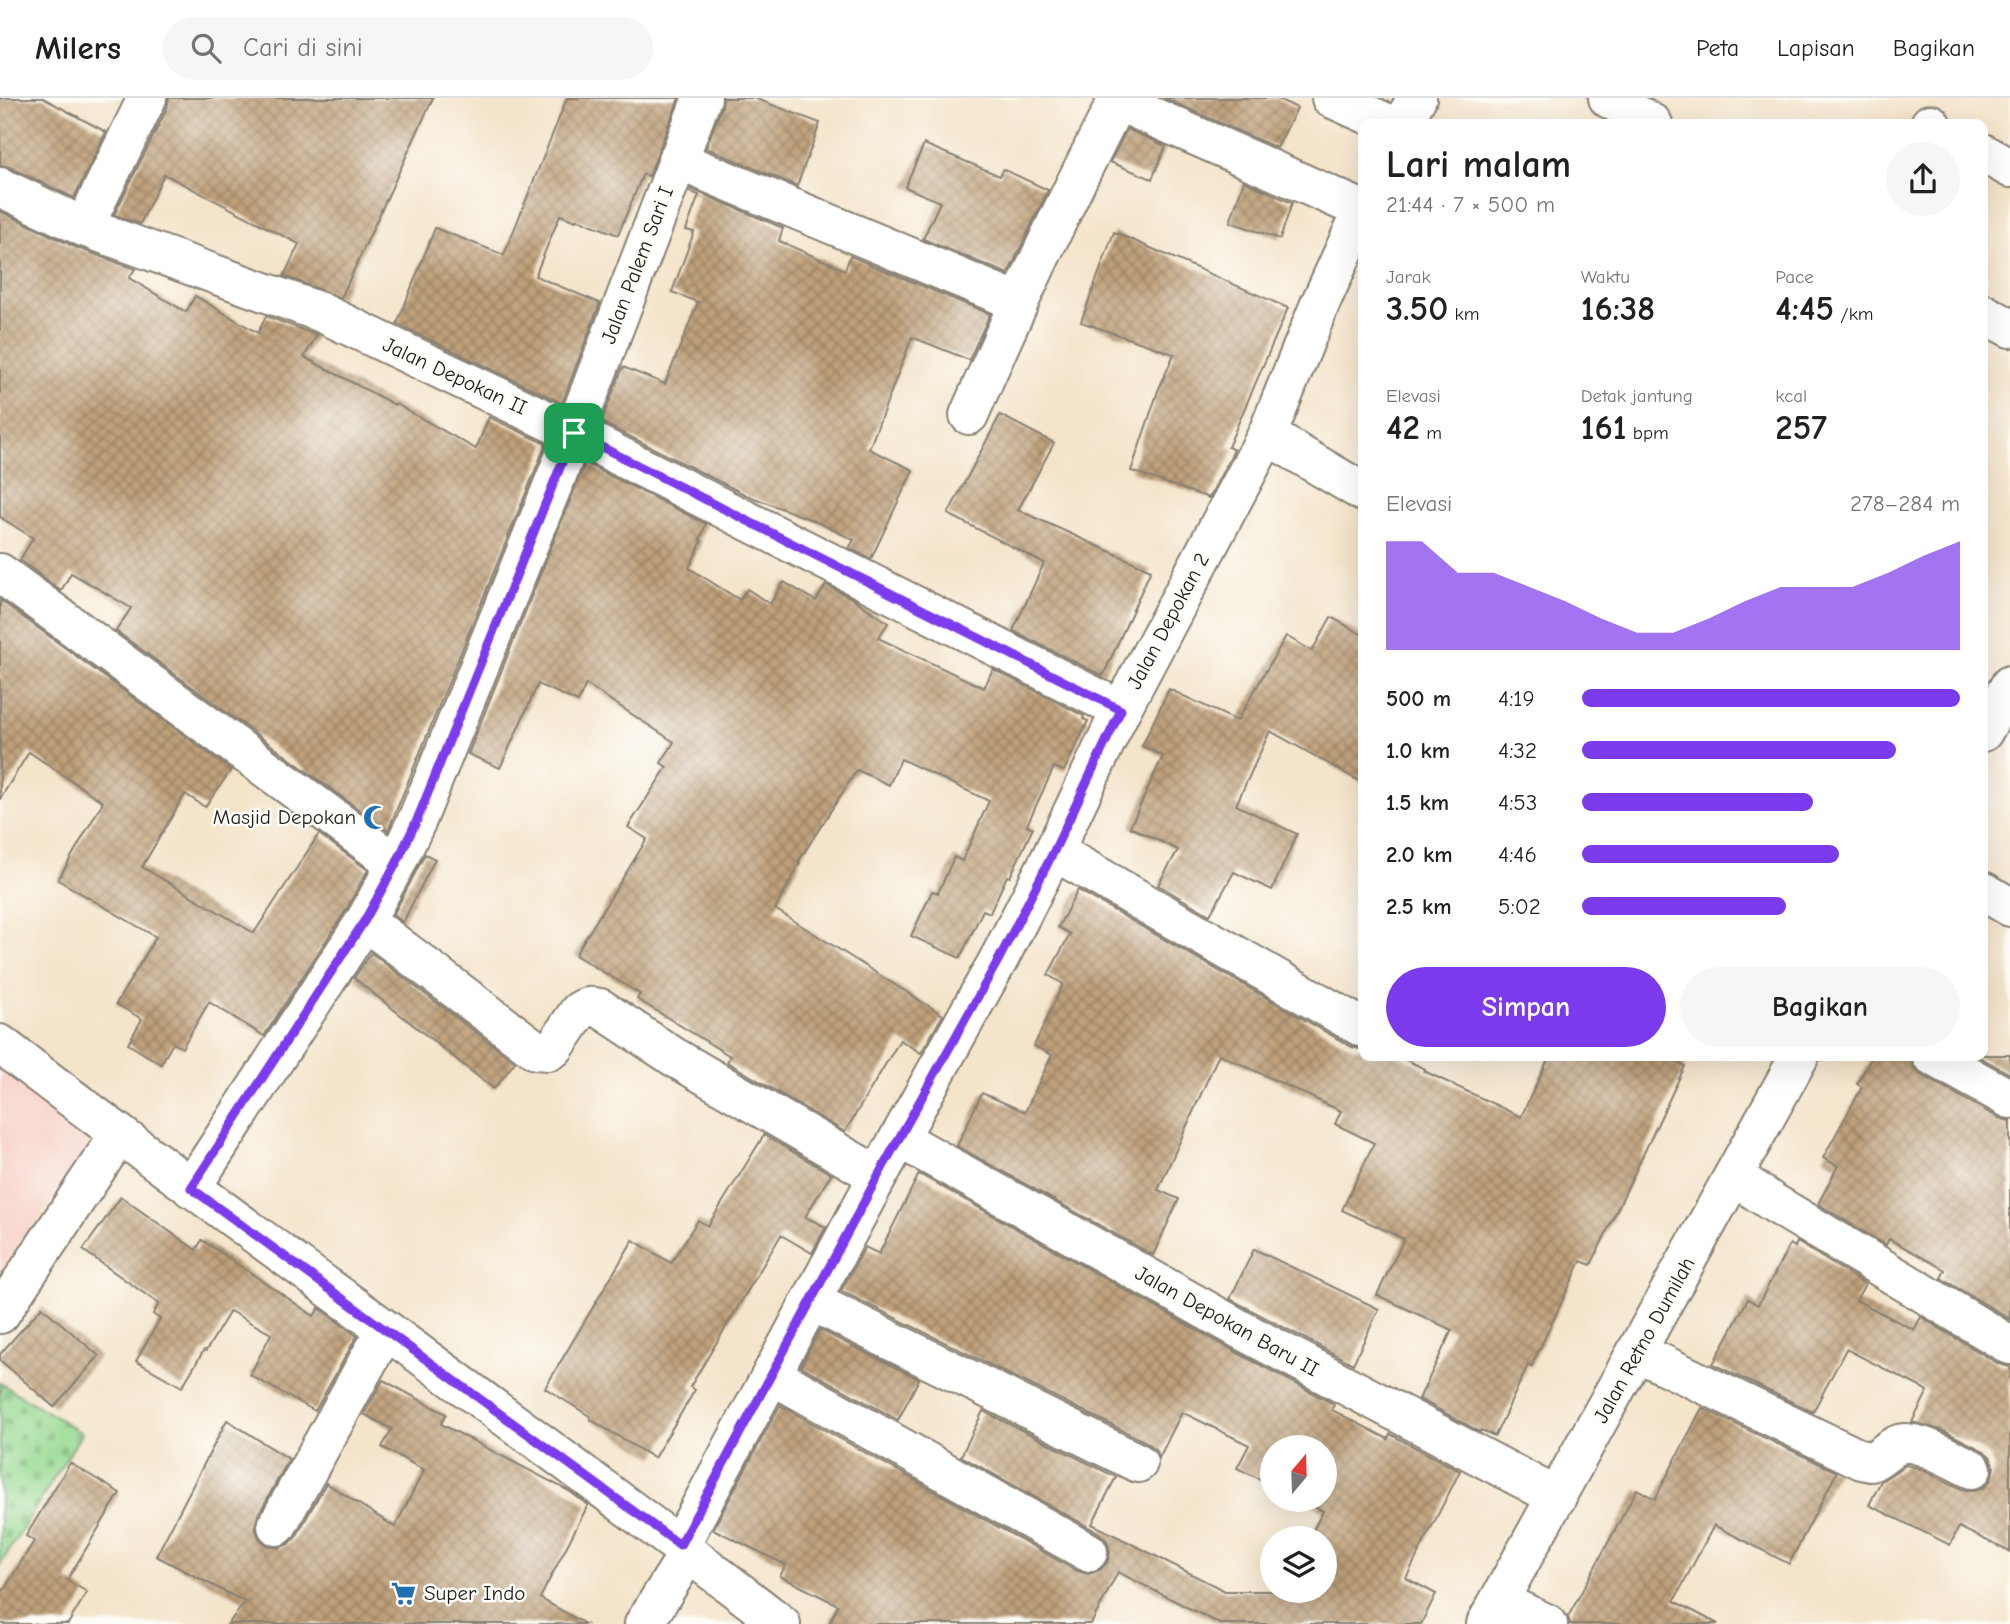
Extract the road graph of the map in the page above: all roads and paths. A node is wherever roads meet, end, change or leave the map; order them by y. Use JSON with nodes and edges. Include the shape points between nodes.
{"nodes":[{"id":1,"x":147,"y":98,"type":"edge"},
{"id":2,"x":702,"y":98,"type":"edge"},
{"id":3,"x":1331,"y":98,"type":"edge"},
{"id":4,"x":1417,"y":98,"type":"edge"},
{"id":5,"x":1608,"y":98,"type":"edge"},
{"id":6,"x":1117,"y":99,"type":"edge"},
{"id":7,"x":1378,"y":119,"type":"edge"},
{"id":8,"x":1405,"y":119,"type":"edge"},
{"id":9,"x":1644,"y":119,"type":"edge"},
{"id":10,"x":1988,"y":156,"type":"edge"},
{"id":11,"x":677,"y":160,"type":"junction"},
{"id":12,"x":2010,"y":168,"type":"edge"},
{"id":13,"x":0,"y":187,"type":"edge"},
{"id":14,"x":1358,"y":207,"type":"edge"},
{"id":15,"x":1358,"y":220,"type":"edge"},
{"id":16,"x":84,"y":227,"type":"junction"},
{"id":17,"x":1018,"y":302,"type":"junction"},
{"id":18,"x":1988,"y":316,"type":"edge"},
{"id":19,"x":2010,"y":328,"type":"edge"},
{"id":20,"x":969,"y":415,"type":"dead end"},
{"id":21,"x":574,"y":433,"type":"junction"},
{"id":22,"x":1267,"y":435,"type":"junction"},
{"id":23,"x":1358,"y":489,"type":"edge"},
{"id":24,"x":0,"y":573,"type":"edge"},
{"id":25,"x":2010,"y":685,"type":"edge"},
{"id":26,"x":1121,"y":710,"type":"junction"},
{"id":27,"x":1988,"y":723,"type":"edge"},
{"id":28,"x":1054,"y":851,"type":"junction"},
{"id":29,"x":396,"y":864,"type":"junction"},
{"id":30,"x":1988,"y":894,"type":"edge"},
{"id":31,"x":2010,"y":907,"type":"edge"},
{"id":32,"x":365,"y":920,"type":"junction"},
{"id":33,"x":1358,"y":1025,"type":"edge"},
{"id":34,"x":0,"y":1044,"type":"edge"},
{"id":35,"x":1797,"y":1061,"type":"edge"},
{"id":36,"x":1942,"y":1061,"type":"edge"},
{"id":37,"x":2010,"y":1099,"type":"edge"},
{"id":38,"x":119,"y":1135,"type":"junction"},
{"id":39,"x":899,"y":1138,"type":"junction"},
{"id":40,"x":878,"y":1176,"type":"junction"},
{"id":41,"x":1734,"y":1176,"type":"junction"},
{"id":42,"x":191,"y":1188,"type":"junction"},
{"id":43,"x":811,"y":1301,"type":"junction"},
{"id":44,"x":0,"y":1314,"type":"edge"},
{"id":45,"x":387,"y":1331,"type":"junction"},
{"id":46,"x":2010,"y":1345,"type":"edge"},
{"id":47,"x":1637,"y":1352,"type":"junction"},
{"id":48,"x":772,"y":1375,"type":"junction"},
{"id":49,"x":1138,"y":1463,"type":"dead end"},
{"id":50,"x":1972,"y":1469,"type":"dead end"},
{"id":51,"x":1557,"y":1497,"type":"junction"},
{"id":52,"x":277,"y":1526,"type":"dead end"},
{"id":53,"x":684,"y":1549,"type":"junction"},
{"id":54,"x":1088,"y":1552,"type":"dead end"},
{"id":55,"x":1493,"y":1612,"type":"edge"},
{"id":56,"x":644,"y":1624,"type":"edge"},
{"id":57,"x":781,"y":1624,"type":"edge"},
{"id":58,"x":1548,"y":1624,"type":"edge"}],
"edges":[{"from":1,"to":16,"type":"street"},
{"from":2,"to":11,"type":"street","name":"Jalan Palem Sari I"},
{"from":3,"to":7,"type":"street"},
{"from":4,"to":8,"type":"street"},
{"from":5,"to":9,"type":"street"},
{"from":6,"to":14,"type":"street"},
{"from":6,"to":17,"type":"street"},
{"from":10,"to":12,"type":"street"},
{"from":11,"to":17,"type":"street"},
{"from":11,"to":21,"type":"street","name":"Jalan Palem Sari I"},
{"from":13,"to":16,"type":"street","name":"Jalan Depokan II"},
{"from":15,"to":22,"type":"street","name":"Jalan Depokan 2"},
{"from":16,"to":21,"type":"street","name":"Jalan Depokan II","via":[[320,312]]},
{"from":17,"to":20,"type":"street"},
{"from":18,"to":19,"type":"street"},
{"from":21,"to":26,"type":"street","name":"Jalan Depokan II"},
{"from":21,"to":29,"type":"street","name":"Jalan Palem Sari I"},
{"from":22,"to":23,"type":"street"},
{"from":22,"to":26,"type":"street","name":"Jalan Depokan 2"},
{"from":24,"to":29,"type":"street"},
{"from":25,"to":27,"type":"street"},
{"from":26,"to":28,"type":"street","name":"Jalan Depokan 2"},
{"from":28,"to":33,"type":"street"},
{"from":28,"to":39,"type":"street","name":"Jalan Depokan 2"},
{"from":29,"to":32,"type":"street","name":"Jalan Palem Sari I"},
{"from":30,"to":31,"type":"street"},
{"from":32,"to":40,"type":"street","via":[[536,1050],[554,1048],[579,1012],[590,1006],[614,1016],[674,1057]]},
{"from":32,"to":42,"type":"street","name":"Jalan Palem Sari I"},
{"from":34,"to":38,"type":"street"},
{"from":35,"to":41,"type":"street","name":"Jalan Retno Dumilah"},
{"from":36,"to":37,"type":"street"},
{"from":38,"to":42,"type":"street"},
{"from":38,"to":44,"type":"street"},
{"from":39,"to":40,"type":"street","name":"Jalan Depokan 2"},
{"from":39,"to":51,"type":"street","name":"Jalan Depokan Baru II","via":[[1245,1332]]},
{"from":40,"to":43,"type":"street","name":"Jalan Depokan 2"},
{"from":41,"to":46,"type":"street"},
{"from":41,"to":47,"type":"street","name":"Jalan Retno Dumilah"},
{"from":42,"to":45,"type":"street"},
{"from":43,"to":48,"type":"street","name":"Jalan Depokan 2"},
{"from":43,"to":49,"type":"street"},
{"from":45,"to":52,"type":"street"},
{"from":45,"to":53,"type":"street"},
{"from":47,"to":50,"type":"street","via":[[1862,1460],[1871,1462],[1900,1443],[1908,1443]]},
{"from":47,"to":51,"type":"street","name":"Jalan Retno Dumilah"},
{"from":48,"to":53,"type":"street","name":"Jalan Depokan 2"},
{"from":48,"to":54,"type":"street"},
{"from":51,"to":55,"type":"street","name":"Jalan Retno Dumilah"},
{"from":53,"to":56,"type":"street","name":"Jalan Depokan 2"},
{"from":53,"to":57,"type":"street"},
{"from":55,"to":58,"type":"street"}]}
